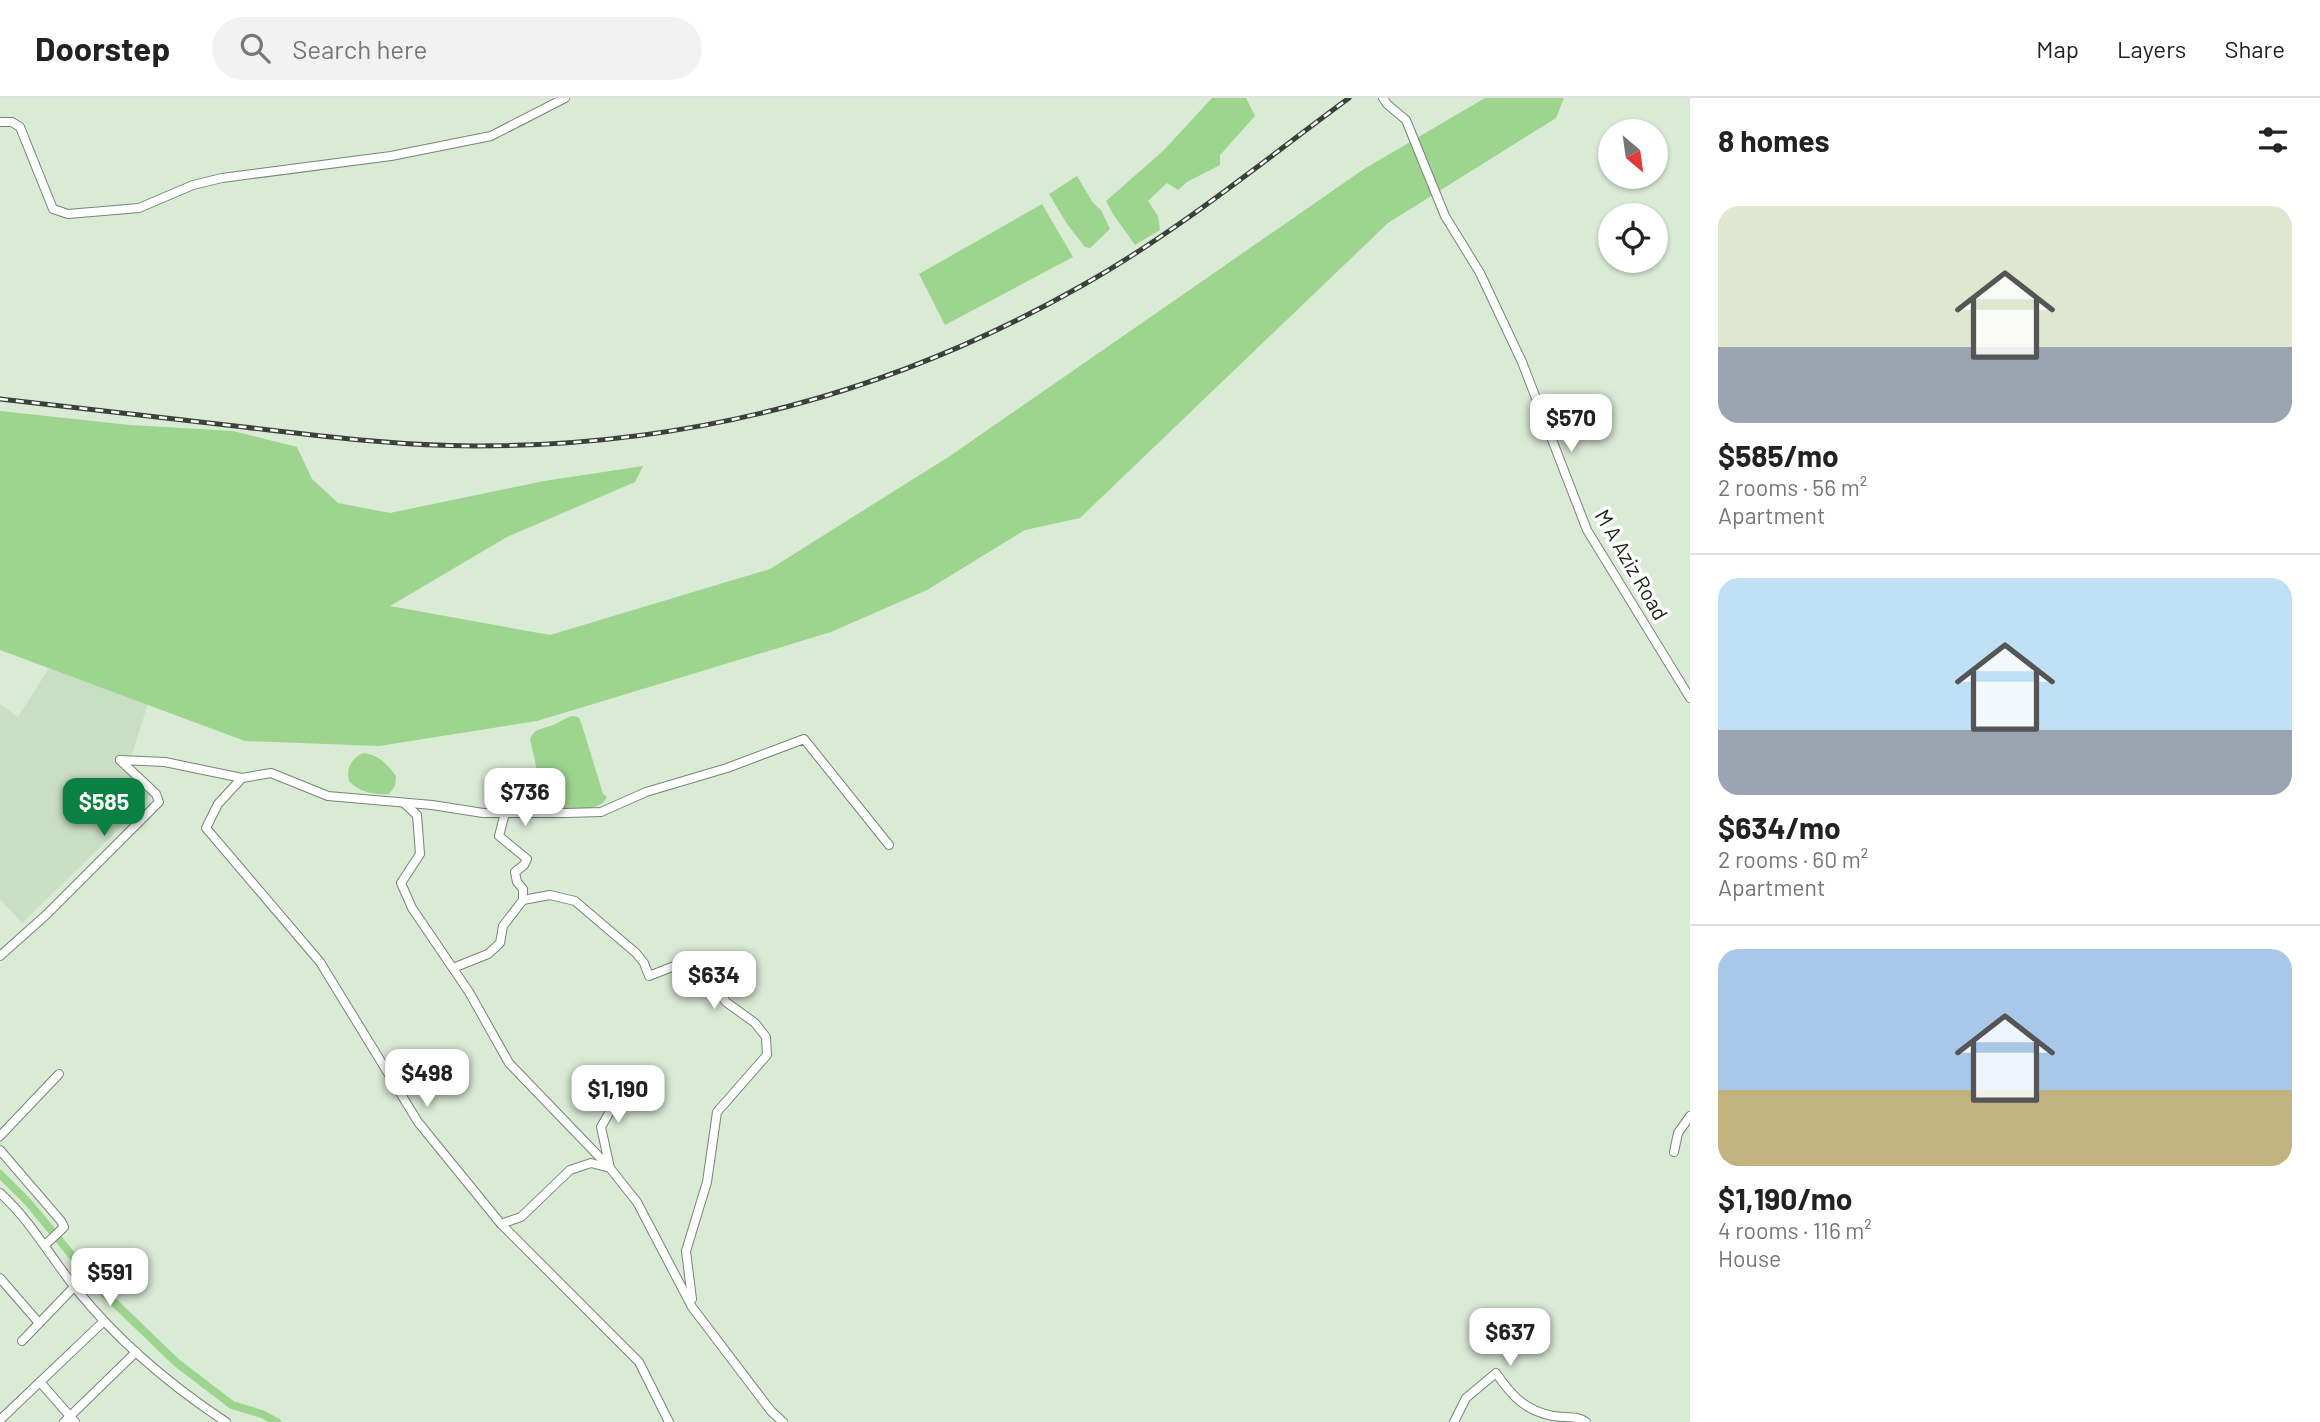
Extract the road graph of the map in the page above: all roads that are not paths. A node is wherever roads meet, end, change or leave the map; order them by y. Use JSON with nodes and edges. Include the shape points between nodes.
{"nodes":[{"id":1,"x":565,"y":98,"type":"edge"},
{"id":2,"x":1383,"y":98,"type":"edge"},
{"id":3,"x":0,"y":122,"type":"edge"},
{"id":4,"x":1689,"y":695,"type":"edge"},
{"id":5,"x":242,"y":778,"type":"junction"},
{"id":6,"x":405,"y":804,"type":"junction"},
{"id":7,"x":505,"y":813,"type":"junction"},
{"id":8,"x":889,"y":845,"type":"dead end"},
{"id":9,"x":523,"y":900,"type":"junction"},
{"id":10,"x":0,"y":956,"type":"edge"},
{"id":11,"x":453,"y":968,"type":"junction"},
{"id":12,"x":59,"y":1074,"type":"dead end"},
{"id":13,"x":627,"y":1082,"type":"dead end"},
{"id":14,"x":1690,"y":1116,"type":"edge"},
{"id":15,"x":0,"y":1136,"type":"edge"},
{"id":16,"x":0,"y":1150,"type":"edge"},
{"id":17,"x":1674,"y":1152,"type":"dead end"},
{"id":18,"x":610,"y":1168,"type":"junction"},
{"id":19,"x":0,"y":1193,"type":"edge"},
{"id":20,"x":501,"y":1224,"type":"junction"},
{"id":21,"x":46,"y":1243,"type":"junction"},
{"id":22,"x":0,"y":1278,"type":"edge"},
{"id":23,"x":74,"y":1287,"type":"junction"},
{"id":24,"x":692,"y":1307,"type":"junction"},
{"id":25,"x":103,"y":1322,"type":"junction"},
{"id":26,"x":39,"y":1324,"type":"junction"},
{"id":27,"x":22,"y":1341,"type":"dead end"},
{"id":28,"x":136,"y":1352,"type":"junction"},
{"id":29,"x":40,"y":1382,"type":"junction"},
{"id":30,"x":0,"y":1420,"type":"edge"},
{"id":31,"x":70,"y":1420,"type":"edge"},
{"id":32,"x":226,"y":1422,"type":"edge"},
{"id":33,"x":669,"y":1422,"type":"edge"},
{"id":34,"x":783,"y":1422,"type":"edge"},
{"id":35,"x":1454,"y":1422,"type":"edge"},
{"id":36,"x":1586,"y":1422,"type":"edge"}],
"edges":[{"from":1,"to":3,"type":"street","via":[[491,136],[391,156],[222,178],[139,208],[68,214],[53,209],[20,127]]},
{"from":2,"to":4,"type":"street","name":"M A Aziz Road","via":[[1406,120],[1445,216],[1480,273],[1522,362],[1587,530]]},
{"from":5,"to":6,"type":"street","via":[[271,773],[328,796]]},
{"from":5,"to":10,"type":"street","via":[[165,761],[120,760],[159,802]]},
{"from":5,"to":20,"type":"street","via":[[218,804],[206,828],[320,962],[418,1122]]},
{"from":6,"to":7,"type":"street"},
{"from":6,"to":11,"type":"street","via":[[417,815],[421,854],[401,883],[412,908]]},
{"from":7,"to":8,"type":"street","via":[[601,812],[646,792],[804,739]]},
{"from":7,"to":9,"type":"street","via":[[499,836],[527,859],[515,872]]},
{"from":9,"to":11,"type":"street","via":[[503,926],[500,943],[488,954]]},
{"from":9,"to":24,"type":"street","via":[[550,895],[575,901],[636,953],[649,975],[682,963],[712,984],[766,1037],[767,1055],[717,1112],[707,1182],[686,1251]]},
{"from":11,"to":18,"type":"street","via":[[509,1063]]},
{"from":12,"to":15,"type":"street"},
{"from":13,"to":18,"type":"street","via":[[601,1127]]},
{"from":14,"to":17,"type":"street","via":[[1678,1133]]},
{"from":16,"to":21,"type":"street","via":[[58,1214],[64,1227]]},
{"from":18,"to":20,"type":"street","via":[[591,1163],[570,1170],[521,1217]]},
{"from":18,"to":24,"type":"street","via":[[637,1202]]},
{"from":19,"to":21,"type":"street"},
{"from":20,"to":33,"type":"street","via":[[639,1362]]},
{"from":21,"to":23,"type":"street"},
{"from":22,"to":26,"type":"street"},
{"from":23,"to":25,"type":"street"},
{"from":23,"to":26,"type":"street"},
{"from":24,"to":34,"type":"street"},
{"from":25,"to":28,"type":"street"},
{"from":25,"to":29,"type":"street"},
{"from":26,"to":27,"type":"street"},
{"from":28,"to":31,"type":"street"},
{"from":28,"to":32,"type":"street"},
{"from":29,"to":30,"type":"street"},
{"from":29,"to":31,"type":"street"},
{"from":35,"to":36,"type":"street","via":[[1466,1398],[1496,1373],[1512,1396],[1535,1410]]}]}
